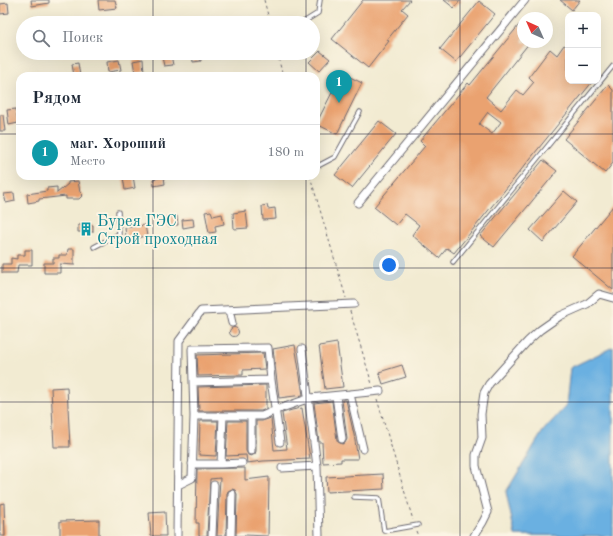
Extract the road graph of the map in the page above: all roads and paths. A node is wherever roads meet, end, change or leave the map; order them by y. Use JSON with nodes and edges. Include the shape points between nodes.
{"nodes":[{"id":1,"x":264,"y":0,"type":"edge"},
{"id":2,"x":320,"y":0,"type":"edge"},
{"id":3,"x":525,"y":0,"type":"edge"},
{"id":4,"x":268,"y":16,"type":"edge"},
{"id":5,"x":313,"y":16,"type":"edge"},
{"id":6,"x":279,"y":60,"type":"edge"},
{"id":7,"x":613,"y":66,"type":"edge"},
{"id":8,"x":282,"y":72,"type":"edge"},
{"id":9,"x":360,"y":112,"type":"dead end"},
{"id":10,"x":320,"y":165,"type":"edge"},
{"id":11,"x":311,"y":180,"type":"edge"},
{"id":12,"x":358,"y":203,"type":"dead end"},
{"id":13,"x":118,"y":212,"type":"dead end"},
{"id":14,"x":94,"y":247,"type":"dead end"},
{"id":15,"x":453,"y":262,"type":"dead end"},
{"id":16,"x":613,"y":298,"type":"edge"},
{"id":17,"x":351,"y":304,"type":"junction"},
{"id":18,"x":229,"y":310,"type":"junction"},
{"id":19,"x":232,"y":323,"type":"dead end"},
{"id":20,"x":302,"y":349,"type":"dead end"},
{"id":21,"x":271,"y":380,"type":"junction"},
{"id":22,"x":193,"y":382,"type":"junction"},
{"id":23,"x":377,"y":392,"type":"junction"},
{"id":24,"x":350,"y":394,"type":"junction"},
{"id":25,"x":336,"y":396,"type":"junction"},
{"id":26,"x":310,"y":398,"type":"junction"},
{"id":27,"x":276,"y":410,"type":"junction"},
{"id":28,"x":194,"y":416,"type":"junction"},
{"id":29,"x":223,"y":416,"type":"junction"},
{"id":30,"x":251,"y":416,"type":"junction"},
{"id":31,"x":342,"y":439,"type":"dead end"},
{"id":32,"x":280,"y":442,"type":"dead end"},
{"id":33,"x":363,"y":449,"type":"dead end"},
{"id":34,"x":251,"y":451,"type":"dead end"},
{"id":35,"x":242,"y":463,"type":"dead end"},
{"id":36,"x":192,"y":464,"type":"junction"},
{"id":37,"x":221,"y":464,"type":"junction"},
{"id":38,"x":317,"y":466,"type":"junction"},
{"id":39,"x":282,"y":468,"type":"dead end"},
{"id":40,"x":178,"y":485,"type":"junction"},
{"id":41,"x":214,"y":485,"type":"dead end"},
{"id":42,"x":232,"y":494,"type":"dead end"},
{"id":43,"x":354,"y":497,"type":"dead end"},
{"id":44,"x":416,"y":525,"type":"junction"},
{"id":45,"x":384,"y":531,"type":"junction"},
{"id":46,"x":177,"y":536,"type":"edge"},
{"id":47,"x":212,"y":536,"type":"edge"},
{"id":48,"x":231,"y":536,"type":"edge"},
{"id":49,"x":319,"y":536,"type":"edge"},
{"id":50,"x":384,"y":536,"type":"edge"},
{"id":51,"x":418,"y":536,"type":"edge"},
{"id":52,"x":474,"y":536,"type":"edge"}],
"edges":[{"from":1,"to":4,"type":"path"},
{"from":2,"to":5,"type":"lane","via":[[318,13]]},
{"from":3,"to":12,"type":"street"},
{"from":6,"to":8,"type":"path"},
{"from":7,"to":15,"type":"lane"},
{"from":9,"to":10,"type":"lane","via":[[335,157]]},
{"from":11,"to":17,"type":"path"},
{"from":13,"to":14,"type":"lane","via":[[119,234]]},
{"from":16,"to":52,"type":"street","via":[[600,294],[587,304],[560,316],[540,330],[489,384],[484,393],[482,438],[476,455],[476,466],[488,512]]},
{"from":17,"to":18,"type":"street"},
{"from":17,"to":23,"type":"path"},
{"from":18,"to":19,"type":"street"},
{"from":18,"to":40,"type":"street","via":[[201,312],[179,341]]},
{"from":20,"to":26,"type":"street"},
{"from":21,"to":22,"type":"street"},
{"from":21,"to":22,"type":"street","via":[[268,348],[192,349]]},
{"from":21,"to":27,"type":"street"},
{"from":22,"to":28,"type":"street"},
{"from":23,"to":24,"type":"street"},
{"from":23,"to":44,"type":"path"},
{"from":24,"to":25,"type":"street"},
{"from":24,"to":33,"type":"street"},
{"from":25,"to":26,"type":"street"},
{"from":25,"to":31,"type":"street"},
{"from":26,"to":27,"type":"street"},
{"from":26,"to":38,"type":"street"},
{"from":27,"to":30,"type":"street","via":[[262,416]]},
{"from":27,"to":32,"type":"street"},
{"from":28,"to":29,"type":"street"},
{"from":28,"to":36,"type":"street"},
{"from":29,"to":30,"type":"street"},
{"from":29,"to":37,"type":"street"},
{"from":30,"to":34,"type":"street"},
{"from":35,"to":37,"type":"street"},
{"from":36,"to":37,"type":"street"},
{"from":36,"to":40,"type":"street","via":[[192,478]]},
{"from":38,"to":39,"type":"street"},
{"from":38,"to":49,"type":"street"},
{"from":40,"to":46,"type":"street"},
{"from":41,"to":47,"type":"street"},
{"from":42,"to":48,"type":"street"},
{"from":43,"to":45,"type":"lane","via":[[379,498]]},
{"from":44,"to":45,"type":"lane"},
{"from":44,"to":51,"type":"path"},
{"from":45,"to":50,"type":"lane"}]}
